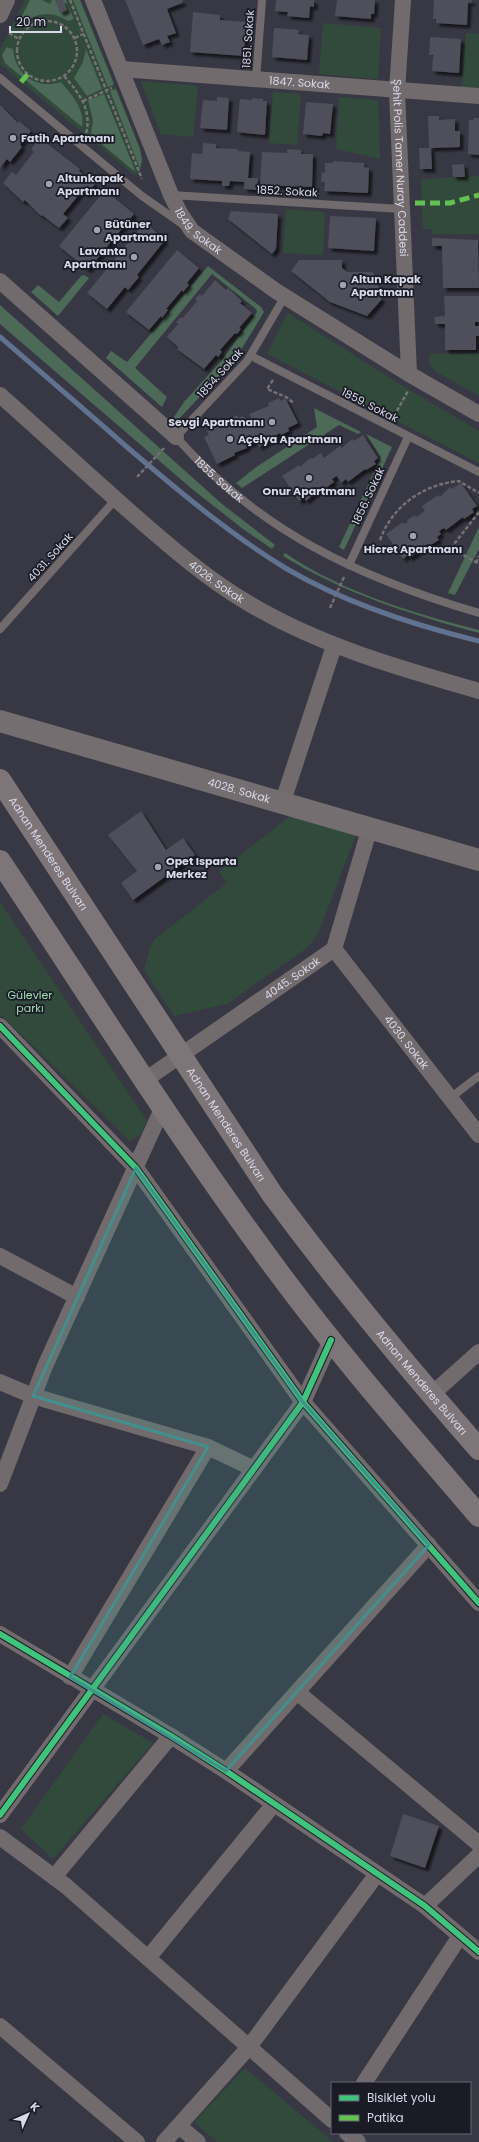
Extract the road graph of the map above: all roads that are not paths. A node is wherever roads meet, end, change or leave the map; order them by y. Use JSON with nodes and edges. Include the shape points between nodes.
{"nodes":[{"id":1,"x":8,"y":0,"type":"edge"},
{"id":2,"x":93,"y":0,"type":"edge"},
{"id":3,"x":262,"y":0,"type":"edge"},
{"id":4,"x":403,"y":0,"type":"edge"},
{"id":5,"x":0,"y":15,"type":"edge"},
{"id":6,"x":121,"y":69,"type":"junction"},
{"id":7,"x":0,"y":78,"type":"edge"},
{"id":8,"x":256,"y":80,"type":"junction"},
{"id":9,"x":397,"y":91,"type":"junction"},
{"id":10,"x":479,"y":96,"type":"edge"},
{"id":11,"x":171,"y":195,"type":"junction"},
{"id":12,"x":402,"y":209,"type":"junction"},
{"id":13,"x":192,"y":231,"type":"junction"},
{"id":14,"x":0,"y":281,"type":"edge"},
{"id":15,"x":285,"y":296,"type":"junction"},
{"id":16,"x":251,"y":356,"type":"junction"},
{"id":17,"x":412,"y":376,"type":"junction"},
{"id":18,"x":0,"y":395,"type":"edge"},
{"id":19,"x":479,"y":414,"type":"edge"},
{"id":20,"x":176,"y":437,"type":"junction"},
{"id":21,"x":408,"y":437,"type":"junction"},
{"id":22,"x":479,"y":472,"type":"edge"},
{"id":23,"x":116,"y":499,"type":"junction"},
{"id":24,"x":349,"y":565,"type":"junction"},
{"id":25,"x":479,"y":613,"type":"edge"},
{"id":26,"x":0,"y":629,"type":"edge"},
{"id":27,"x":334,"y":646,"type":"junction"},
{"id":28,"x":479,"y":691,"type":"edge"},
{"id":29,"x":0,"y":721,"type":"edge"},
{"id":30,"x":0,"y":780,"type":"edge"},
{"id":31,"x":284,"y":802,"type":"junction"},
{"id":32,"x":370,"y":826,"type":"junction"},
{"id":33,"x":479,"y":860,"type":"edge"},
{"id":34,"x":0,"y":861,"type":"edge"},
{"id":35,"x":334,"y":949,"type":"junction"},
{"id":36,"x":0,"y":1026,"type":"edge"},
{"id":37,"x":180,"y":1055,"type":"junction"},
{"id":38,"x":479,"y":1076,"type":"edge"},
{"id":39,"x":145,"y":1080,"type":"junction"},
{"id":40,"x":450,"y":1098,"type":"junction"},
{"id":41,"x":163,"y":1107,"type":"junction"},
{"id":42,"x":479,"y":1135,"type":"edge"},
{"id":43,"x":136,"y":1168,"type":"junction"},
{"id":44,"x":0,"y":1256,"type":"edge"},
{"id":45,"x":77,"y":1297,"type":"junction"},
{"id":46,"x":331,"y":1340,"type":"junction"},
{"id":47,"x":479,"y":1352,"type":"edge"},
{"id":48,"x":0,"y":1382,"type":"edge"},
{"id":49,"x":431,"y":1395,"type":"junction"},
{"id":50,"x":33,"y":1396,"type":"junction"},
{"id":51,"x":304,"y":1402,"type":"junction"},
{"id":52,"x":208,"y":1447,"type":"junction"},
{"id":53,"x":479,"y":1449,"type":"edge"},
{"id":54,"x":254,"y":1469,"type":"junction"},
{"id":55,"x":0,"y":1484,"type":"edge"},
{"id":56,"x":479,"y":1516,"type":"edge"},
{"id":57,"x":429,"y":1545,"type":"junction"},
{"id":58,"x":479,"y":1603,"type":"edge"},
{"id":59,"x":0,"y":1634,"type":"edge"},
{"id":60,"x":70,"y":1677,"type":"junction"},
{"id":61,"x":91,"y":1689,"type":"junction"},
{"id":62,"x":297,"y":1692,"type":"junction"},
{"id":63,"x":171,"y":1736,"type":"junction"},
{"id":64,"x":226,"y":1771,"type":"junction"},
{"id":65,"x":274,"y":1804,"type":"junction"},
{"id":66,"x":0,"y":1815,"type":"edge"},
{"id":67,"x":0,"y":1837,"type":"edge"},
{"id":68,"x":479,"y":1844,"type":"edge"},
{"id":69,"x":479,"y":1855,"type":"edge"},
{"id":70,"x":378,"y":1874,"type":"junction"},
{"id":71,"x":54,"y":1877,"type":"junction"},
{"id":72,"x":425,"y":1906,"type":"junction"},
{"id":73,"x":460,"y":1936,"type":"junction"},
{"id":74,"x":479,"y":1952,"type":"edge"},
{"id":75,"x":148,"y":1958,"type":"junction"},
{"id":76,"x":0,"y":2026,"type":"edge"},
{"id":77,"x":249,"y":2047,"type":"junction"},
{"id":78,"x":365,"y":2082,"type":"edge"},
{"id":79,"x":331,"y":2119,"type":"edge"},
{"id":80,"x":179,"y":2126,"type":"junction"},
{"id":81,"x":348,"y":2134,"type":"edge"},
{"id":82,"x":137,"y":2142,"type":"edge"},
{"id":83,"x":164,"y":2142,"type":"edge"},
{"id":84,"x":198,"y":2142,"type":"edge"},
{"id":85,"x":358,"y":2142,"type":"edge"}],
"edges":[{"from":1,"to":5,"type":"street"},
{"from":2,"to":6,"type":"street","name":"1849. Sokak"},
{"from":3,"to":8,"type":"lane","name":"1851. Sokak"},
{"from":4,"to":9,"type":"street","name":"Şehit Polis Tamer Nuray Caddesi"},
{"from":6,"to":8,"type":"street","name":"1847. Sokak"},
{"from":6,"to":11,"type":"street","name":"1849. Sokak"},
{"from":7,"to":13,"type":"lane","via":[[151,202]]},
{"from":8,"to":9,"type":"street","name":"1847. Sokak"},
{"from":9,"to":10,"type":"street","name":"1847. Sokak"},
{"from":9,"to":12,"type":"street","name":"Şehit Polis Tamer Nuray Caddesi"},
{"from":11,"to":12,"type":"lane","name":"1852. Sokak"},
{"from":11,"to":13,"type":"street","name":"1849. Sokak"},
{"from":12,"to":17,"type":"street","name":"Şehit Polis Tamer Nuray Caddesi"},
{"from":13,"to":15,"type":"street","name":"1849. Sokak"},
{"from":14,"to":20,"type":"street","name":"1855. Sokak"},
{"from":15,"to":16,"type":"lane","name":"1854. Sokak"},
{"from":15,"to":17,"type":"street","name":"1849. Sokak"},
{"from":16,"to":20,"type":"lane","name":"1854. Sokak"},
{"from":16,"to":21,"type":"lane","name":"1859. Sokak"},
{"from":17,"to":19,"type":"street"},
{"from":18,"to":23,"type":"street","name":"4026. Sokak"},
{"from":20,"to":24,"type":"lane","name":"1855. Sokak","via":[[220,480],[263,516],[308,545]]},
{"from":21,"to":22,"type":"lane","name":"1859. Sokak"},
{"from":21,"to":24,"type":"lane","name":"1856. Sokak"},
{"from":23,"to":26,"type":"lane","name":"4031. Sokak"},
{"from":23,"to":27,"type":"street","name":"4026. Sokak","via":[[210,578],[254,606]]},
{"from":24,"to":25,"type":"lane","name":"1855. Sokak","via":[[406,589]]},
{"from":27,"to":28,"type":"street","name":"4026. Sokak"},
{"from":27,"to":31,"type":"street"},
{"from":29,"to":31,"type":"street","name":"4028. Sokak"},
{"from":30,"to":37,"type":"main road","name":"Adnan Menderes Bulvarı"},
{"from":31,"to":32,"type":"street","name":"4028. Sokak"},
{"from":32,"to":33,"type":"street","name":"4028. Sokak"},
{"from":32,"to":35,"type":"street"},
{"from":34,"to":39,"type":"main road"},
{"from":35,"to":37,"type":"street","name":"4045. Sokak"},
{"from":35,"to":40,"type":"street","name":"4030. Sokak"},
{"from":36,"to":43,"type":"street"},
{"from":37,"to":39,"type":"street","name":"4045. Sokak"},
{"from":37,"to":49,"type":"main road","name":"Adnan Menderes Bulvarı","via":[[272,1194],[374,1327]]},
{"from":38,"to":40,"type":"lane"},
{"from":39,"to":41,"type":"main road"},
{"from":40,"to":42,"type":"street","name":"4030. Sokak"},
{"from":41,"to":43,"type":"street"},
{"from":41,"to":46,"type":"main road","via":[[279,1274]]},
{"from":43,"to":45,"type":"street"},
{"from":43,"to":51,"type":"street"},
{"from":44,"to":45,"type":"street"},
{"from":45,"to":50,"type":"street"},
{"from":46,"to":51,"type":"street"},
{"from":46,"to":56,"type":"main road"},
{"from":47,"to":49,"type":"street"},
{"from":48,"to":50,"type":"street"},
{"from":49,"to":53,"type":"main road","name":"Adnan Menderes Bulvarı"},
{"from":50,"to":52,"type":"street"},
{"from":50,"to":55,"type":"street"},
{"from":51,"to":54,"type":"street"},
{"from":51,"to":57,"type":"street"},
{"from":52,"to":54,"type":"street"},
{"from":52,"to":60,"type":"street"},
{"from":54,"to":61,"type":"street"},
{"from":57,"to":58,"type":"street"},
{"from":57,"to":62,"type":"street"},
{"from":59,"to":60,"type":"street"},
{"from":60,"to":61,"type":"street"},
{"from":61,"to":63,"type":"street"},
{"from":61,"to":66,"type":"street"},
{"from":62,"to":64,"type":"street"},
{"from":62,"to":68,"type":"street"},
{"from":63,"to":64,"type":"street"},
{"from":63,"to":71,"type":"street"},
{"from":64,"to":65,"type":"street"},
{"from":65,"to":70,"type":"street"},
{"from":65,"to":75,"type":"street"},
{"from":67,"to":71,"type":"street"},
{"from":69,"to":72,"type":"street"},
{"from":70,"to":72,"type":"street"},
{"from":70,"to":77,"type":"street"},
{"from":71,"to":75,"type":"street"},
{"from":72,"to":73,"type":"street"},
{"from":73,"to":74,"type":"street"},
{"from":73,"to":78,"type":"street"},
{"from":75,"to":77,"type":"street"},
{"from":76,"to":82,"type":"street"},
{"from":77,"to":79,"type":"street"},
{"from":77,"to":80,"type":"street"},
{"from":80,"to":83,"type":"street"},
{"from":80,"to":84,"type":"street"},
{"from":81,"to":85,"type":"street"}]}
